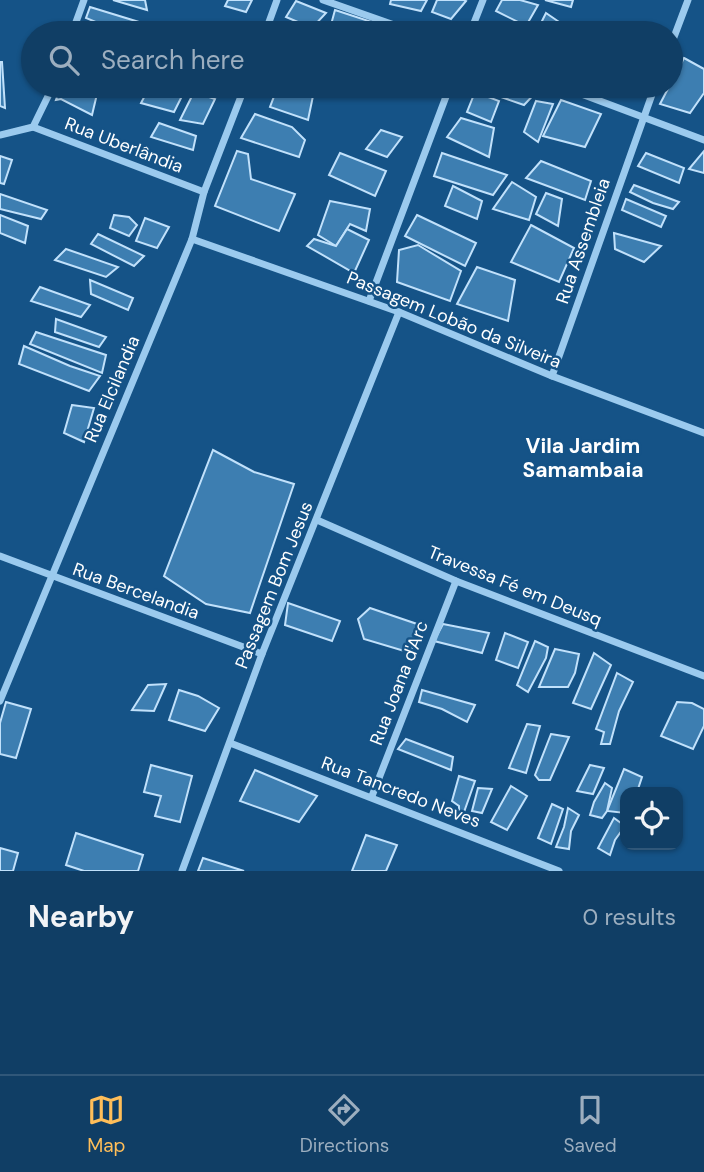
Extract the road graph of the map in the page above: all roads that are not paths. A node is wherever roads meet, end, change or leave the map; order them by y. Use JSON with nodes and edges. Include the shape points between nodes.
{"nodes":[{"id":1,"x":85,"y":0,"type":"edge"},
{"id":2,"x":277,"y":0,"type":"edge"},
{"id":3,"x":323,"y":0,"type":"edge"},
{"id":4,"x":483,"y":0,"type":"edge"},
{"id":5,"x":688,"y":0,"type":"edge"},
{"id":6,"x":77,"y":21,"type":"edge"},
{"id":7,"x":269,"y":21,"type":"edge"},
{"id":8,"x":383,"y":21,"type":"edge"},
{"id":9,"x":475,"y":21,"type":"edge"},
{"id":10,"x":680,"y":21,"type":"edge"},
{"id":11,"x":47,"y":98,"type":"edge"},
{"id":12,"x":240,"y":98,"type":"edge"},
{"id":13,"x":445,"y":98,"type":"edge"},
{"id":14,"x":592,"y":98,"type":"edge"},
{"id":15,"x":650,"y":98,"type":"edge"},
{"id":16,"x":643,"y":117,"type":"junction"},
{"id":17,"x":33,"y":127,"type":"junction"},
{"id":18,"x":0,"y":135,"type":"edge"},
{"id":19,"x":704,"y":140,"type":"edge"},
{"id":20,"x":204,"y":192,"type":"junction"},
{"id":21,"x":192,"y":239,"type":"junction"},
{"id":22,"x":369,"y":301,"type":"junction"},
{"id":23,"x":398,"y":312,"type":"junction"},
{"id":24,"x":552,"y":376,"type":"junction"},
{"id":25,"x":704,"y":433,"type":"edge"},
{"id":26,"x":317,"y":520,"type":"junction"},
{"id":27,"x":0,"y":556,"type":"edge"},
{"id":28,"x":51,"y":576,"type":"junction"},
{"id":29,"x":456,"y":581,"type":"junction"},
{"id":30,"x":262,"y":654,"type":"junction"},
{"id":31,"x":704,"y":676,"type":"edge"},
{"id":32,"x":0,"y":701,"type":"edge"},
{"id":33,"x":230,"y":743,"type":"junction"},
{"id":34,"x":372,"y":796,"type":"junction"},
{"id":35,"x":182,"y":871,"type":"edge"},
{"id":36,"x":559,"y":871,"type":"edge"}],
"edges":[{"from":1,"to":6,"type":"street"},
{"from":2,"to":7,"type":"street"},
{"from":3,"to":8,"type":"street"},
{"from":4,"to":9,"type":"street"},
{"from":5,"to":10,"type":"street"},
{"from":11,"to":17,"type":"street"},
{"from":12,"to":20,"type":"street","name":"Rua Elcilandia"},
{"from":13,"to":22,"type":"street"},
{"from":14,"to":16,"type":"street"},
{"from":15,"to":16,"type":"street","name":"Rua Assembleia"},
{"from":16,"to":19,"type":"street"},
{"from":16,"to":24,"type":"street","name":"Rua Assembleia"},
{"from":17,"to":18,"type":"street"},
{"from":17,"to":20,"type":"street","name":"Rua Uberlândia"},
{"from":20,"to":21,"type":"street","name":"Rua Elcilandia"},
{"from":21,"to":22,"type":"street","name":"Passagem Lobão da Silveira"},
{"from":21,"to":28,"type":"street","name":"Rua Elcilandia"},
{"from":22,"to":23,"type":"street","name":"Passagem Lobão da Silveira"},
{"from":23,"to":24,"type":"street","name":"Passagem Lobão da Silveira"},
{"from":23,"to":26,"type":"street","name":"Passagem Bom Jesus"},
{"from":24,"to":25,"type":"street","name":"Passagem Lobão da Silveira"},
{"from":26,"to":29,"type":"street","name":"Travessa Fé em Deusq"},
{"from":26,"to":30,"type":"street","name":"Passagem Bom Jesus"},
{"from":27,"to":28,"type":"street","name":"Rua Bercelandia"},
{"from":28,"to":30,"type":"street","name":"Rua Bercelandia"},
{"from":28,"to":32,"type":"street","name":"Rua Elcilandia"},
{"from":29,"to":31,"type":"street","name":"Travessa Fé em Deusq"},
{"from":29,"to":34,"type":"street","name":"Rua Joana d'Arc"},
{"from":30,"to":33,"type":"street","name":"Passagem Bom Jesus"},
{"from":33,"to":34,"type":"street","name":"Rua Tancredo Neves"},
{"from":33,"to":35,"type":"street","name":"Passagem Bom Jesus"},
{"from":34,"to":36,"type":"street","name":"Rua Tancredo Neves"}]}
